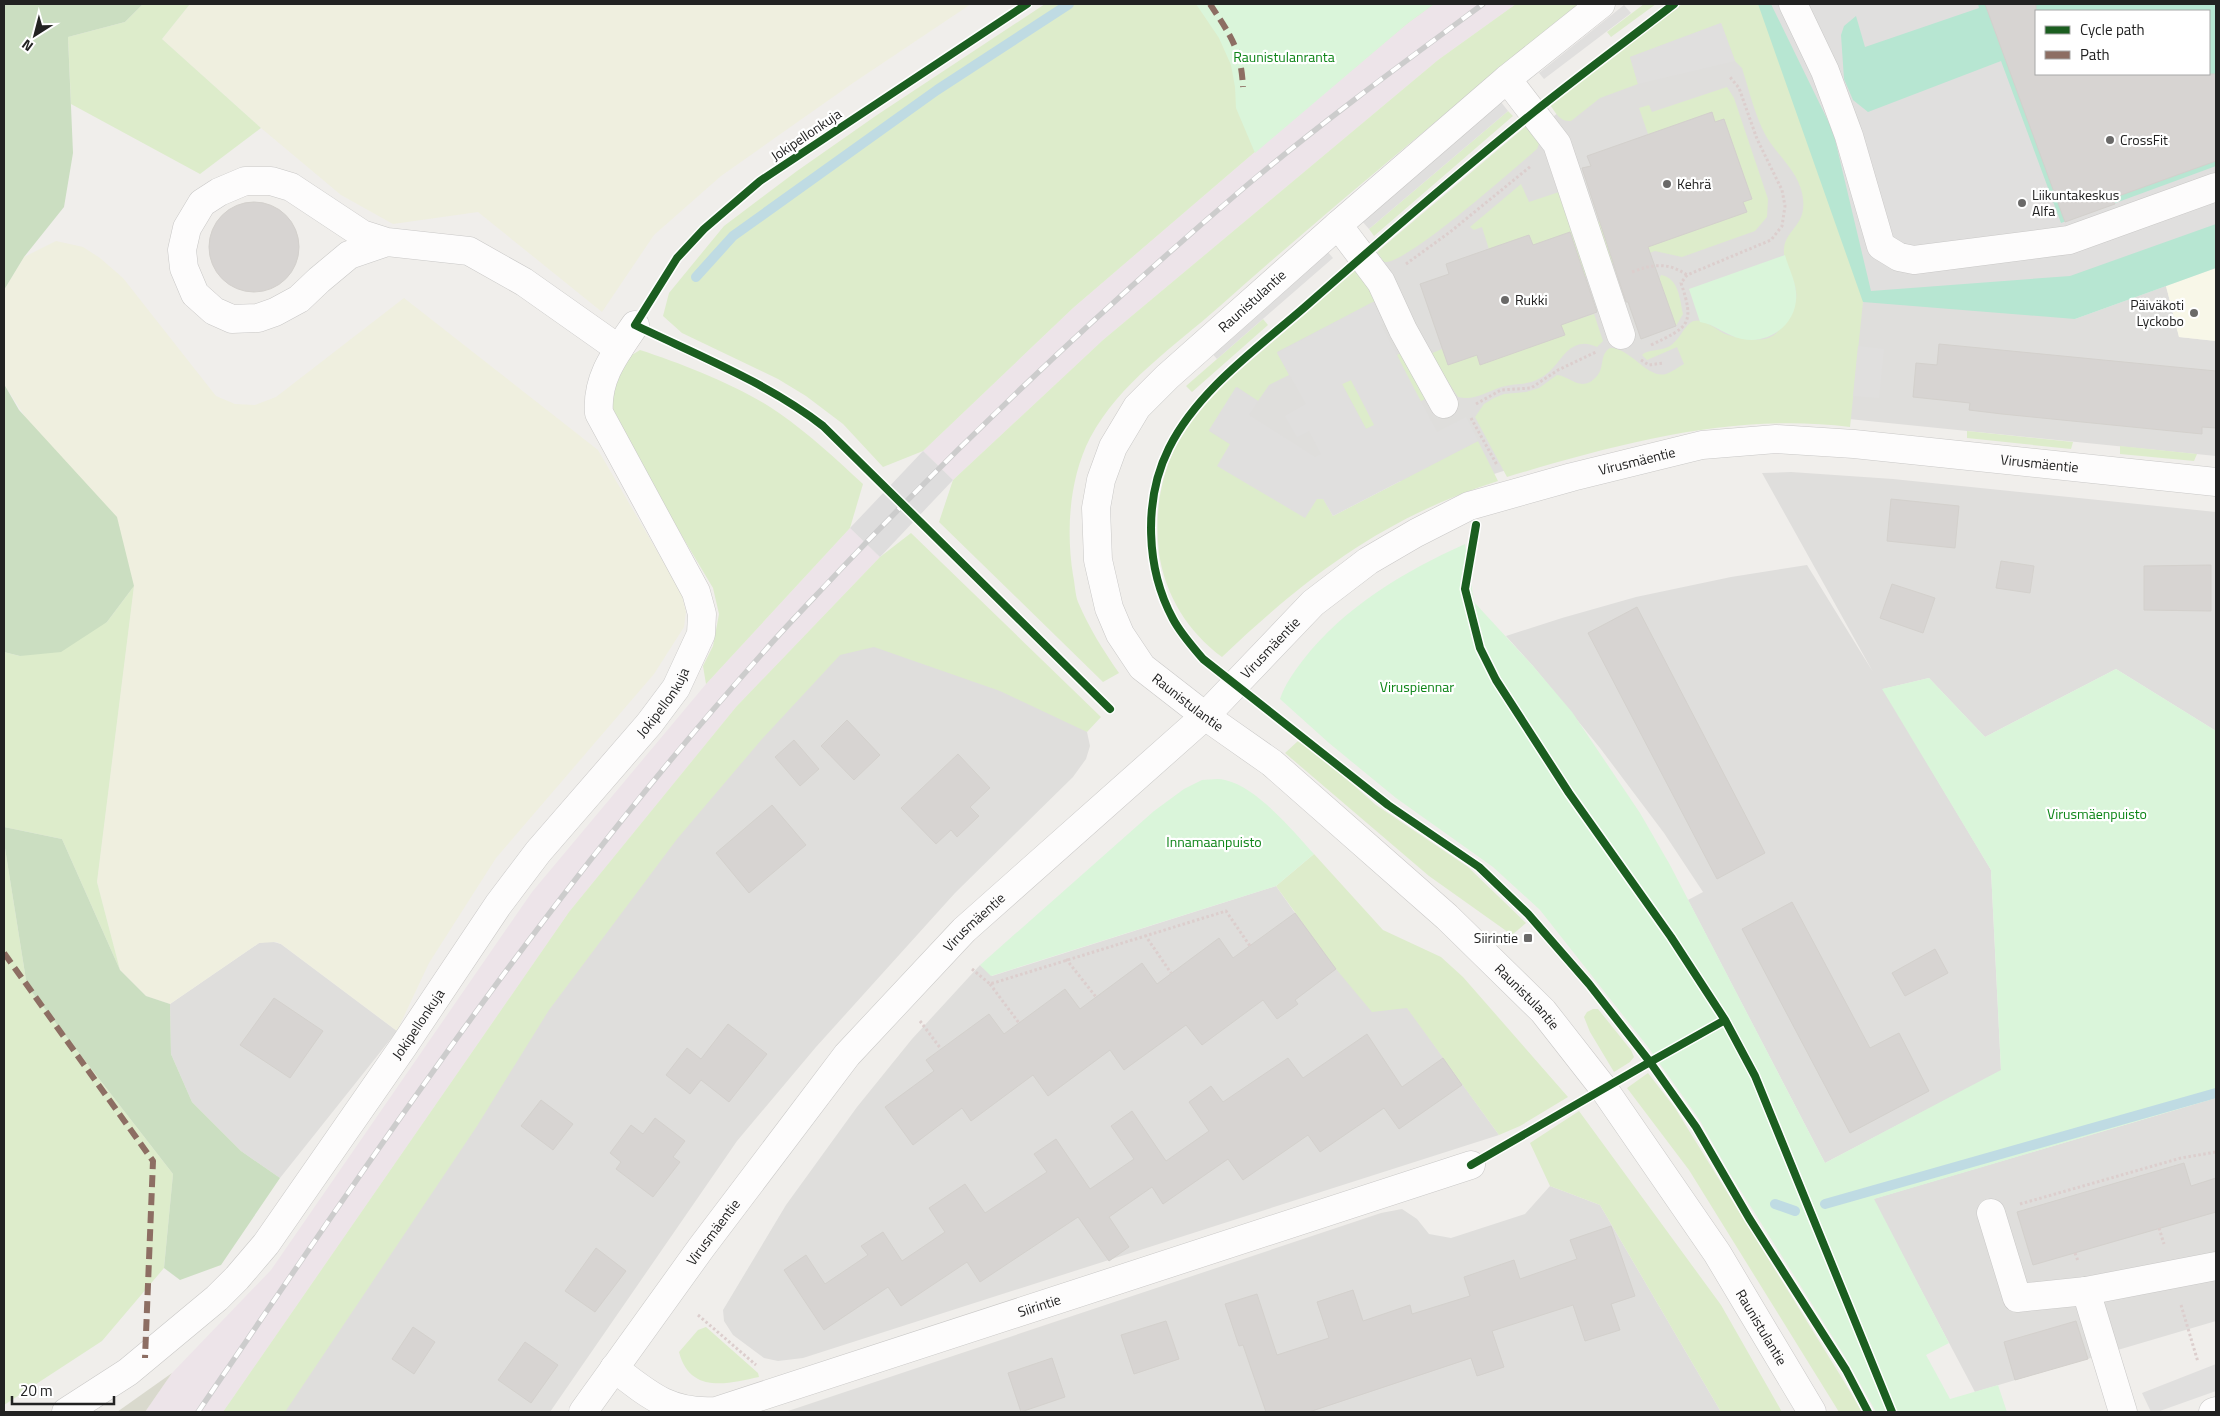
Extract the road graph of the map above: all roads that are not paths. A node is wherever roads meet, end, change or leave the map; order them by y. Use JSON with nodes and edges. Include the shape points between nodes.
{"nodes":[{"id":1,"x":1601,"y":4,"type":"edge"},
{"id":2,"x":1793,"y":4,"type":"edge"},
{"id":3,"x":1507,"y":79,"type":"junction"},
{"id":4,"x":2216,"y":187,"type":"edge"},
{"id":5,"x":1338,"y":226,"type":"junction"},
{"id":6,"x":387,"y":242,"type":"junction"},
{"id":7,"x":635,"y":325,"type":"dead end"},
{"id":8,"x":1633,"y":340,"type":"road end"},
{"id":9,"x":619,"y":349,"type":"junction"},
{"id":10,"x":1456,"y":407,"type":"road end"},
{"id":11,"x":2216,"y":482,"type":"edge"},
{"id":12,"x":1205,"y":716,"type":"junction"},
{"id":13,"x":1471,"y":1165,"type":"dead end"},
{"id":14,"x":1991,"y":1213,"type":"road end"},
{"id":15,"x":2216,"y":1266,"type":"edge"},
{"id":16,"x":2086,"y":1291,"type":"junction"},
{"id":17,"x":614,"y":1368,"type":"junction"},
{"id":18,"x":66,"y":1412,"type":"edge"},
{"id":19,"x":583,"y":1412,"type":"edge"},
{"id":20,"x":1812,"y":1412,"type":"edge"},
{"id":21,"x":2123,"y":1412,"type":"edge"}],
"edges":[{"from":1,"to":3,"type":"street","name":"Raunistulantie"},
{"from":2,"to":4,"type":"street","via":[[1825,71],[1849,136],[1881,246],[1899,257],[1914,260],[2069,240]]},
{"from":3,"to":5,"type":"street","name":"Raunistulantie"},
{"from":3,"to":8,"type":"street","via":[[1557,144]]},
{"from":5,"to":10,"type":"street","via":[[1381,282],[1403,330]]},
{"from":5,"to":12,"type":"street","name":"Raunistulantie","via":[[1137,407],[1113,447],[1101,480],[1096,508],[1098,560],[1109,608],[1120,634],[1142,667]]},
{"from":6,"to":6,"type":"street","via":[[362,234],[291,188],[271,180],[245,181],[202,203],[187,228],[182,250],[184,268],[196,294],[214,311],[232,319],[258,318],[299,299],[350,255]]},
{"from":6,"to":9,"type":"street","via":[[469,251],[524,282]]},
{"from":7,"to":9,"type":"street","name":"Jokipellonkuja"},
{"from":9,"to":18,"type":"street","name":"Jokipellonkuja","via":[[599,389],[599,413],[696,592],[702,614],[701,634],[676,688],[504,897],[266,1244],[237,1278],[128,1372]]},
{"from":11,"to":12,"type":"street","name":"Virusmäentie","via":[[1854,444],[1776,439],[1702,445],[1469,506],[1416,533],[1368,561],[1314,603]]},
{"from":12,"to":17,"type":"street","name":"Virusmäentie","via":[[964,930],[847,1055]]},
{"from":12,"to":20,"type":"street","name":"Raunistulantie","via":[[1272,763],[1447,917],[1543,1011],[1604,1089],[1717,1253]]},
{"from":13,"to":17,"type":"street","name":"Siirintie","via":[[716,1411],[686,1411],[653,1398]]},
{"from":14,"to":16,"type":"street","via":[[2017,1298]]},
{"from":15,"to":16,"type":"street"},
{"from":16,"to":21,"type":"street"},
{"from":17,"to":19,"type":"street","name":"Virusmäentie"}]}
